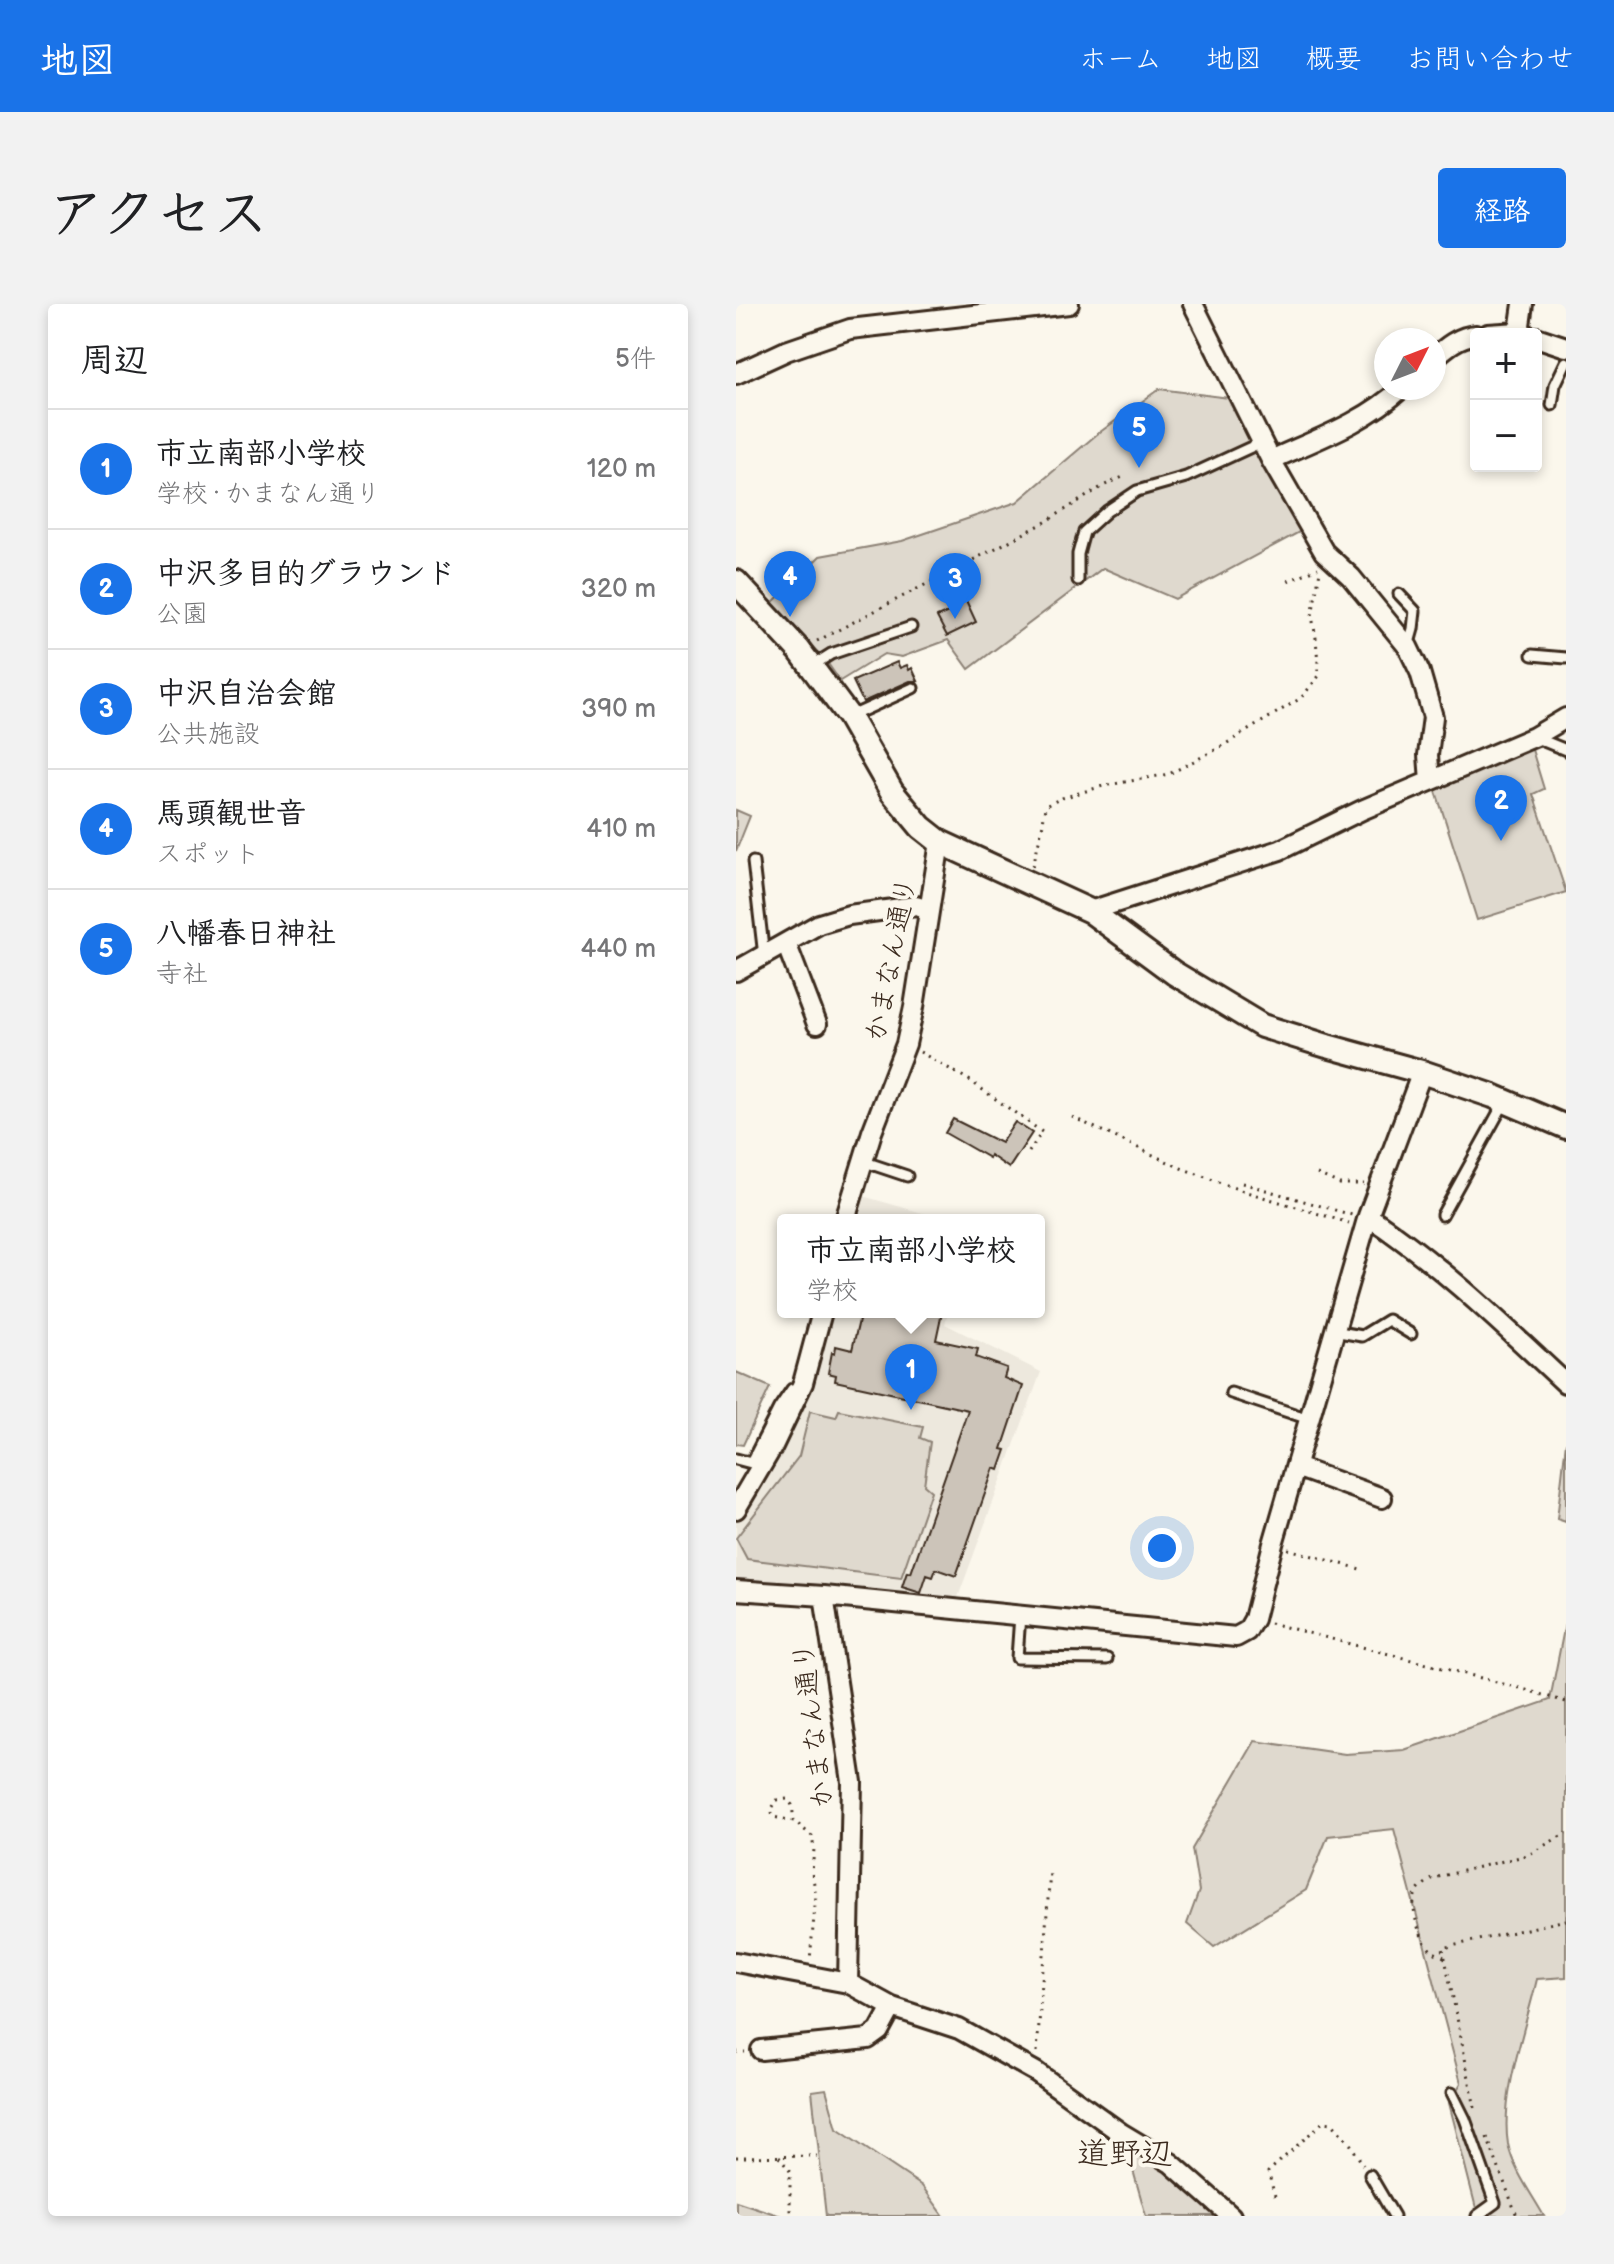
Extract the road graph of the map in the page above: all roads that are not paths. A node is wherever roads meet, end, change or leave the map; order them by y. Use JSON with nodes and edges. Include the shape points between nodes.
{"nodes":[{"id":1,"x":1069,"y":304,"type":"edge"},
{"id":2,"x":1193,"y":304,"type":"edge"},
{"id":3,"x":1523,"y":304,"type":"edge"},
{"id":4,"x":1005,"y":308,"type":"edge"},
{"id":5,"x":1526,"y":328,"type":"edge"},
{"id":6,"x":1470,"y":336,"type":"edge"},
{"id":7,"x":1542,"y":339,"type":"edge"},
{"id":8,"x":1446,"y":347,"type":"edge"},
{"id":9,"x":1566,"y":347,"type":"edge"},
{"id":10,"x":1566,"y":362,"type":"edge"},
{"id":11,"x":736,"y":374,"type":"edge"},
{"id":12,"x":1389,"y":400,"type":"edge"},
{"id":13,"x":1552,"y":405,"type":"dead end"},
{"id":14,"x":1262,"y":442,"type":"junction"},
{"id":15,"x":1271,"y":460,"type":"junction"},
{"id":16,"x":1078,"y":580,"type":"dead end"},
{"id":17,"x":736,"y":582,"type":"edge"},
{"id":18,"x":1399,"y":594,"type":"dead end"},
{"id":19,"x":1425,"y":608,"type":"dead end"},
{"id":20,"x":1415,"y":611,"type":"junction"},
{"id":21,"x":911,"y":627,"type":"dead end"},
{"id":22,"x":1408,"y":647,"type":"junction"},
{"id":23,"x":1532,"y":655,"type":"dead end"},
{"id":24,"x":805,"y":658,"type":"junction"},
{"id":25,"x":1566,"y":658,"type":"edge"},
{"id":26,"x":913,"y":688,"type":"dead end"},
{"id":27,"x":849,"y":717,"type":"junction"},
{"id":28,"x":1566,"y":718,"type":"edge"},
{"id":29,"x":1534,"y":737,"type":"junction"},
{"id":30,"x":1566,"y":750,"type":"edge"},
{"id":31,"x":1430,"y":781,"type":"junction"},
{"id":32,"x":940,"y":842,"type":"junction"},
{"id":33,"x":753,"y":862,"type":"dead end"},
{"id":34,"x":929,"y":910,"type":"junction"},
{"id":35,"x":1090,"y":911,"type":"junction"},
{"id":36,"x":786,"y":943,"type":"junction"},
{"id":37,"x":764,"y":956,"type":"junction"},
{"id":38,"x":736,"y":971,"type":"edge"},
{"id":39,"x":817,"y":1024,"type":"dead end"},
{"id":40,"x":1422,"y":1072,"type":"junction"},
{"id":41,"x":1505,"y":1101,"type":"junction"},
{"id":42,"x":1566,"y":1127,"type":"edge"},
{"id":43,"x":862,"y":1161,"type":"junction"},
{"id":44,"x":907,"y":1176,"type":"dead end"},
{"id":45,"x":847,"y":1214,"type":"edge"},
{"id":46,"x":1442,"y":1215,"type":"dead end"},
{"id":47,"x":1367,"y":1221,"type":"junction"},
{"id":48,"x":820,"y":1318,"type":"edge"},
{"id":49,"x":1333,"y":1331,"type":"junction"},
{"id":50,"x":1411,"y":1334,"type":"dead end"},
{"id":51,"x":803,"y":1383,"type":"junction"},
{"id":52,"x":1565,"y":1383,"type":"edge"},
{"id":53,"x":1231,"y":1393,"type":"dead end"},
{"id":54,"x":1309,"y":1419,"type":"junction"},
{"id":55,"x":736,"y":1459,"type":"edge"},
{"id":56,"x":1296,"y":1467,"type":"junction"},
{"id":57,"x":1382,"y":1498,"type":"dead end"},
{"id":58,"x":736,"y":1509,"type":"edge"},
{"id":59,"x":736,"y":1590,"type":"edge"},
{"id":60,"x":824,"y":1596,"type":"junction"},
{"id":61,"x":1020,"y":1615,"type":"junction"},
{"id":62,"x":1107,"y":1659,"type":"dead end"},
{"id":63,"x":736,"y":1962,"type":"edge"},
{"id":64,"x":848,"y":1983,"type":"junction"},
{"id":65,"x":892,"y":2007,"type":"junction"},
{"id":66,"x":761,"y":2050,"type":"dead end"},
{"id":67,"x":1452,"y":2093,"type":"dead end"},
{"id":68,"x":1370,"y":2175,"type":"road end"},
{"id":69,"x":1231,"y":2216,"type":"edge"},
{"id":70,"x":1394,"y":2216,"type":"edge"},
{"id":71,"x":1477,"y":2216,"type":"edge"}],
"edges":[{"from":1,"to":4,"type":"street"},
{"from":2,"to":14,"type":"street"},
{"from":3,"to":5,"type":"street"},
{"from":4,"to":11,"type":"street","via":[[850,329]]},
{"from":6,"to":8,"type":"street"},
{"from":7,"to":9,"type":"street"},
{"from":10,"to":13,"type":"lane"},
{"from":12,"to":15,"type":"street","via":[[1357,422]]},
{"from":14,"to":15,"type":"street"},
{"from":14,"to":16,"type":"lane","via":[[1186,477],[1137,491],[1107,511],[1084,532]]},
{"from":15,"to":22,"type":"street","via":[[1324,552]]},
{"from":17,"to":24,"type":"street"},
{"from":18,"to":20,"type":"lane"},
{"from":19,"to":20,"type":"lane"},
{"from":20,"to":22,"type":"lane"},
{"from":21,"to":24,"type":"lane"},
{"from":22,"to":31,"type":"street","via":[[1433,717]]},
{"from":23,"to":25,"type":"lane"},
{"from":24,"to":27,"type":"street"},
{"from":26,"to":27,"type":"lane"},
{"from":27,"to":32,"type":"street","via":[[892,792]]},
{"from":28,"to":29,"type":"street"},
{"from":29,"to":30,"type":"lane"},
{"from":29,"to":31,"type":"street"},
{"from":31,"to":35,"type":"street","via":[[1280,850]]},
{"from":32,"to":34,"type":"street","name":"かまなん通り"},
{"from":32,"to":35,"type":"street"},
{"from":33,"to":37,"type":"lane"},
{"from":34,"to":36,"type":"street","via":[[916,906],[849,915]]},
{"from":34,"to":43,"type":"street","name":"かまなん通り","via":[[906,1044]]},
{"from":35,"to":40,"type":"street","via":[[1174,973],[1262,1026]]},
{"from":36,"to":37,"type":"street"},
{"from":36,"to":39,"type":"street"},
{"from":37,"to":38,"type":"street"},
{"from":40,"to":41,"type":"street"},
{"from":40,"to":47,"type":"street"},
{"from":41,"to":42,"type":"street"},
{"from":41,"to":46,"type":"lane"},
{"from":43,"to":44,"type":"lane"},
{"from":43,"to":45,"type":"street","name":"かまなん通り"},
{"from":47,"to":49,"type":"street"},
{"from":47,"to":52,"type":"street","via":[[1419,1253]]},
{"from":48,"to":51,"type":"street"},
{"from":49,"to":50,"type":"lane","via":[[1362,1336],[1388,1320]]},
{"from":49,"to":54,"type":"street"},
{"from":51,"to":55,"type":"lane","via":[[779,1408],[751,1463]]},
{"from":51,"to":58,"type":"street"},
{"from":53,"to":54,"type":"lane"},
{"from":54,"to":56,"type":"street"},
{"from":56,"to":57,"type":"street"},
{"from":56,"to":61,"type":"street","via":[[1254,1619],[1236,1637]]},
{"from":59,"to":60,"type":"street"},
{"from":60,"to":61,"type":"street"},
{"from":60,"to":64,"type":"street","name":"かまなん通り","via":[[852,1782]]},
{"from":61,"to":62,"type":"lane","via":[[1017,1658]]},
{"from":63,"to":64,"type":"street"},
{"from":64,"to":65,"type":"street"},
{"from":65,"to":66,"type":"street","via":[[868,2039]]},
{"from":65,"to":69,"type":"street","via":[[959,2029],[1036,2072],[1171,2163]]},
{"from":67,"to":71,"type":"lane","via":[[1495,2203]]},
{"from":68,"to":70,"type":"lane"}]}
